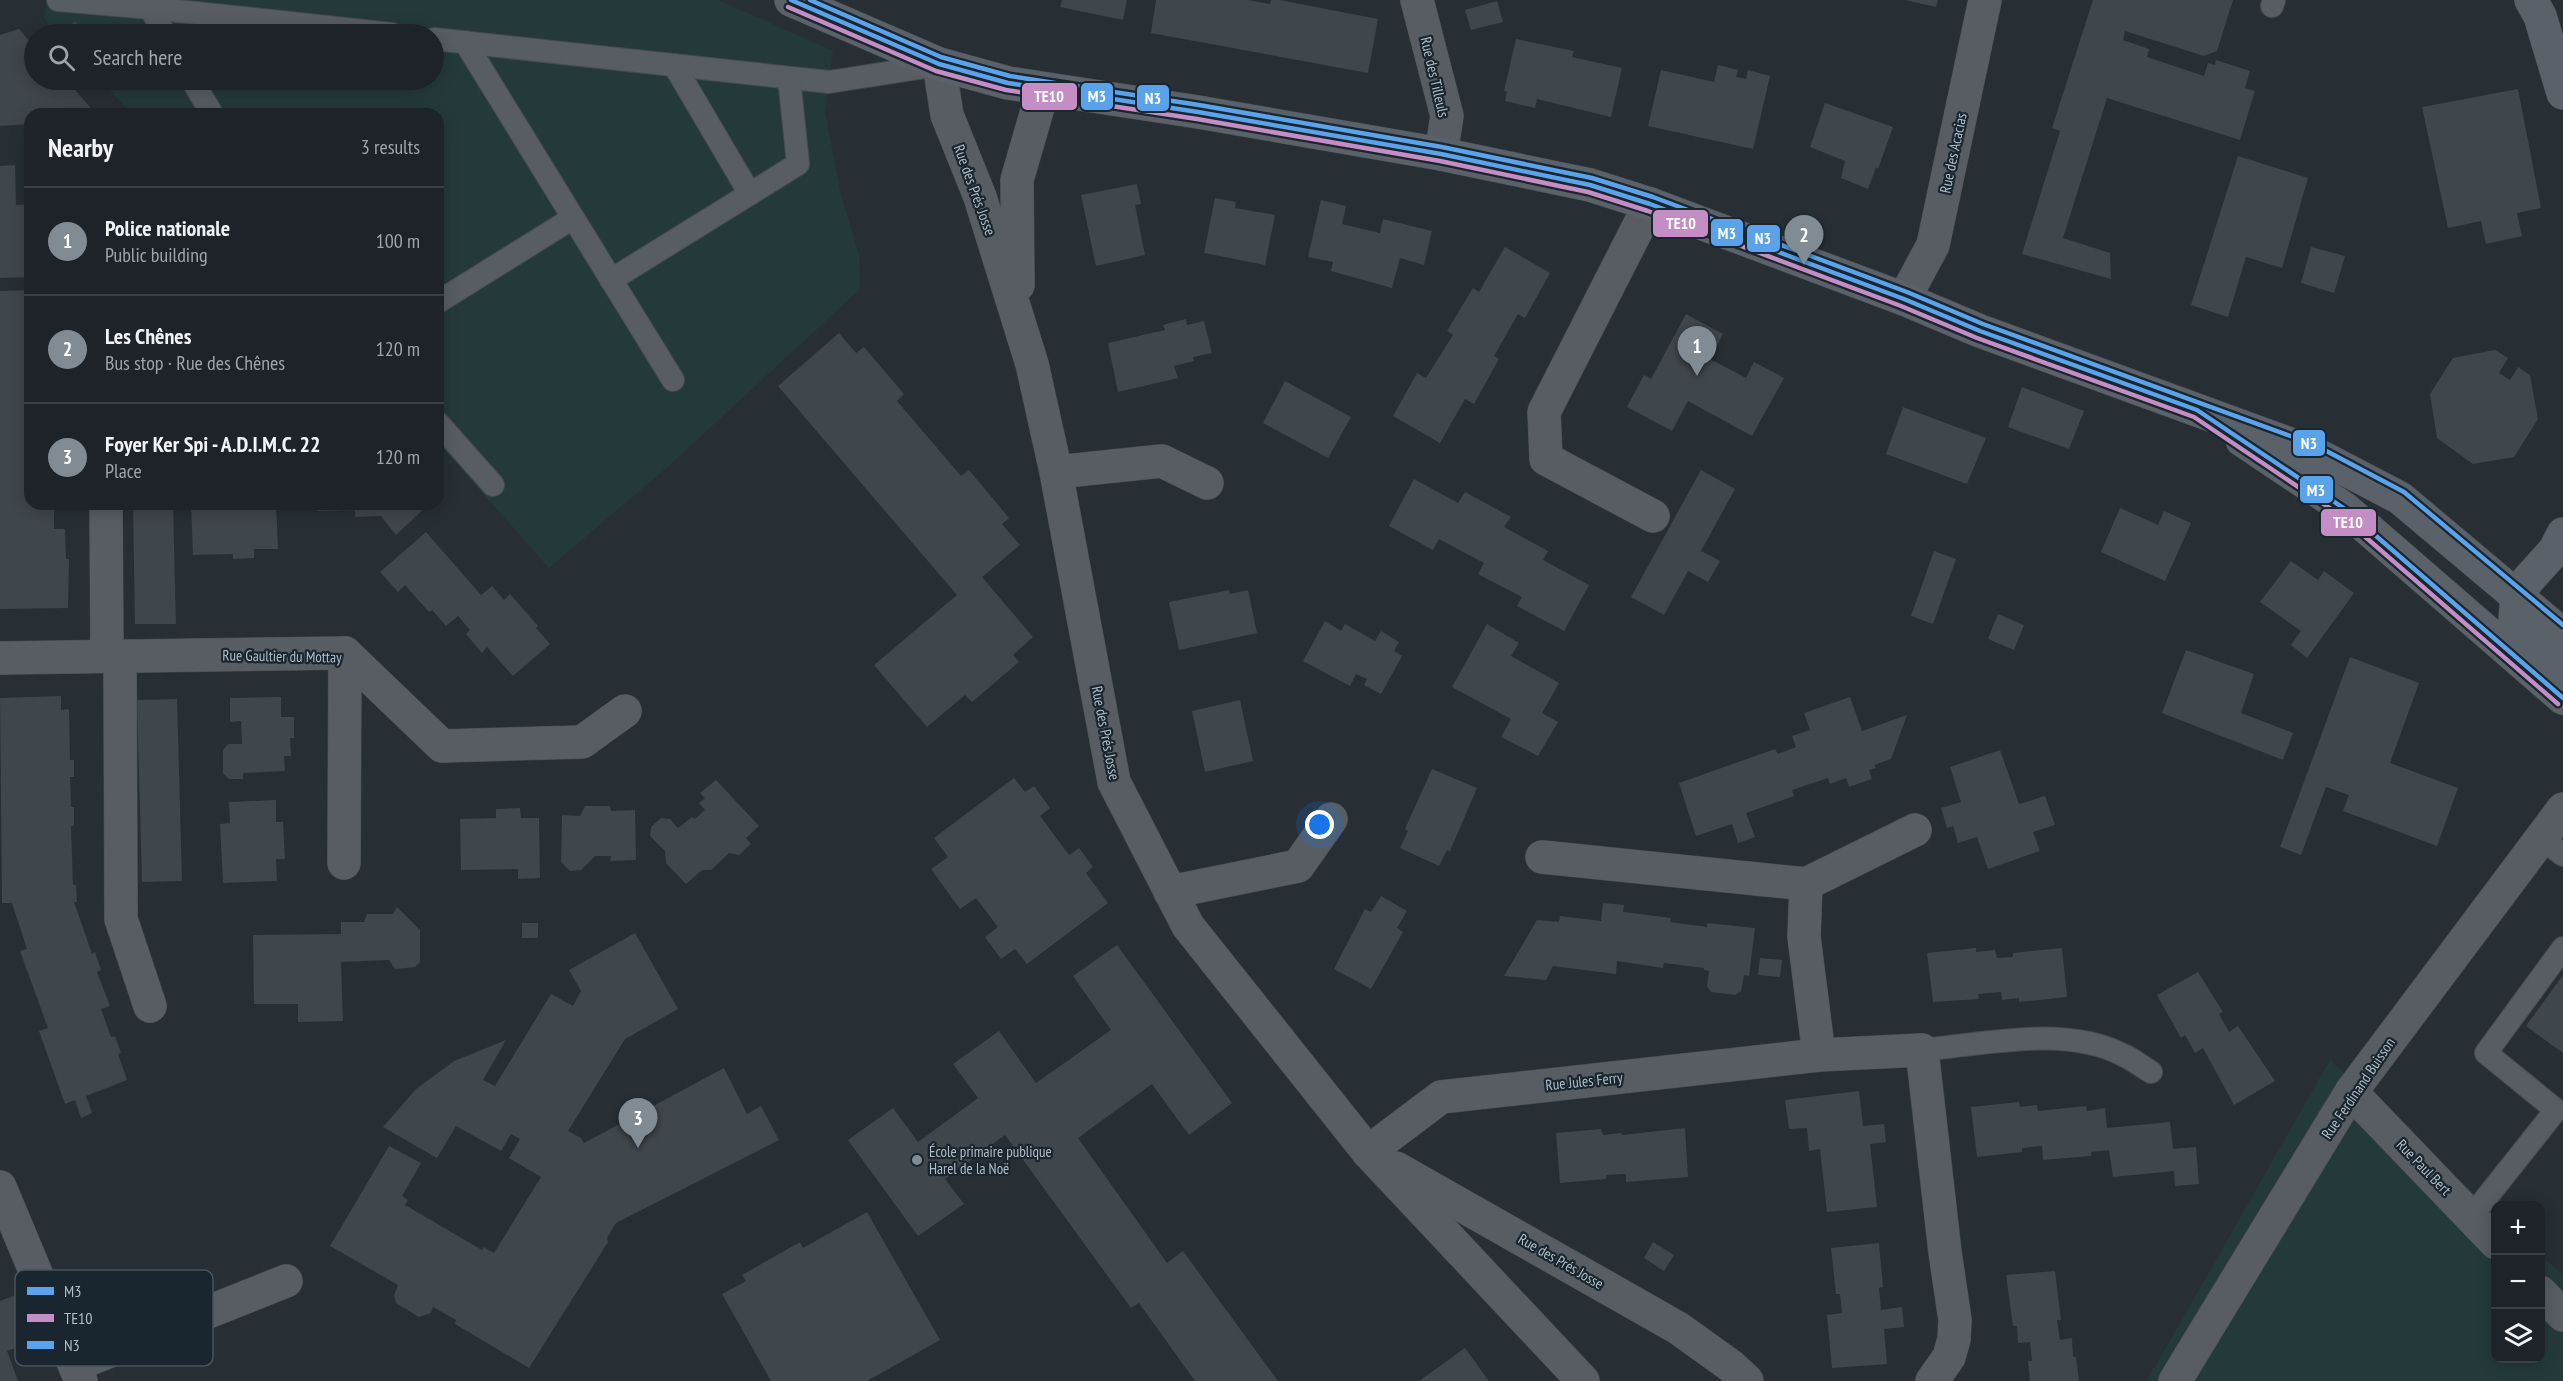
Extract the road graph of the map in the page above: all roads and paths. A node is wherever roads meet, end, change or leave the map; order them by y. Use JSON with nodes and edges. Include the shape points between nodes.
{"nodes":[{"id":1,"x":58,"y":0,"type":"edge"},
{"id":2,"x":791,"y":0,"type":"edge"},
{"id":3,"x":1417,"y":0,"type":"edge"},
{"id":4,"x":1985,"y":0,"type":"edge"},
{"id":5,"x":2531,"y":0,"type":"edge"},
{"id":6,"x":150,"y":8,"type":"junction"},
{"id":7,"x":159,"y":24,"type":"edge"},
{"id":8,"x":299,"y":24,"type":"edge"},
{"id":9,"x":444,"y":40,"type":"edge"},
{"id":10,"x":465,"y":42,"type":"junction"},
{"id":11,"x":939,"y":64,"type":"junction"},
{"id":12,"x":674,"y":65,"type":"junction"},
{"id":13,"x":789,"y":78,"type":"junction"},
{"id":14,"x":198,"y":90,"type":"edge"},
{"id":15,"x":1043,"y":90,"type":"junction"},
{"id":16,"x":2563,"y":93,"type":"edge"},
{"id":17,"x":208,"y":108,"type":"edge"},
{"id":18,"x":1441,"y":154,"type":"junction"},
{"id":19,"x":750,"y":194,"type":"junction"},
{"id":20,"x":1650,"y":204,"type":"junction"},
{"id":21,"x":573,"y":218,"type":"junction"},
{"id":22,"x":611,"y":280,"type":"junction"},
{"id":23,"x":444,"y":298,"type":"edge"},
{"id":24,"x":1904,"y":299,"type":"junction"},
{"id":25,"x":1018,"y":314,"type":"junction"},
{"id":26,"x":673,"y":380,"type":"dead end"},
{"id":27,"x":2198,"y":410,"type":"junction"},
{"id":28,"x":444,"y":430,"type":"edge"},
{"id":29,"x":1056,"y":472,"type":"junction"},
{"id":30,"x":1207,"y":483,"type":"dead end"},
{"id":31,"x":493,"y":485,"type":"dead end"},
{"id":32,"x":106,"y":510,"type":"edge"},
{"id":33,"x":1653,"y":516,"type":"dead end"},
{"id":34,"x":2563,"y":534,"type":"edge"},
{"id":35,"x":2515,"y":625,"type":"junction"},
{"id":36,"x":2563,"y":635,"type":"edge"},
{"id":37,"x":345,"y":653,"type":"junction"},
{"id":38,"x":113,"y":656,"type":"junction"},
{"id":39,"x":0,"y":658,"type":"edge"},
{"id":40,"x":2563,"y":660,"type":"edge"},
{"id":41,"x":2563,"y":698,"type":"edge"},
{"id":42,"x":625,"y":711,"type":"dead end"},
{"id":43,"x":2563,"y":809,"type":"edge"},
{"id":44,"x":1331,"y":819,"type":"dead end"},
{"id":45,"x":1915,"y":830,"type":"dead end"},
{"id":46,"x":2552,"y":847,"type":"edge"},
{"id":47,"x":1542,"y":857,"type":"dead end"},
{"id":48,"x":344,"y":863,"type":"dead end"},
{"id":49,"x":1806,"y":884,"type":"junction"},
{"id":50,"x":1170,"y":892,"type":"junction"},
{"id":51,"x":2563,"y":948,"type":"edge"},
{"id":52,"x":150,"y":1006,"type":"dead end"},
{"id":53,"x":1922,"y":1050,"type":"junction"},
{"id":54,"x":1819,"y":1055,"type":"junction"},
{"id":55,"x":2151,"y":1072,"type":"dead end"},
{"id":56,"x":2351,"y":1092,"type":"junction"},
{"id":57,"x":1368,"y":1152,"type":"junction"},
{"id":58,"x":0,"y":1187,"type":"edge"},
{"id":59,"x":2471,"y":1217,"type":"junction"},
{"id":60,"x":2491,"y":1238,"type":"edge"},
{"id":61,"x":35,"y":1270,"type":"edge"},
{"id":62,"x":286,"y":1281,"type":"dead end"},
{"id":63,"x":2545,"y":1296,"type":"edge"},
{"id":64,"x":213,"y":1313,"type":"edge"},
{"id":65,"x":2563,"y":1316,"type":"edge"},
{"id":66,"x":94,"y":1366,"type":"edge"},
{"id":67,"x":78,"y":1373,"type":"edge"},
{"id":68,"x":1584,"y":1381,"type":"edge"},
{"id":69,"x":1747,"y":1381,"type":"edge"},
{"id":70,"x":1932,"y":1381,"type":"edge"},
{"id":71,"x":2175,"y":1381,"type":"edge"}],
"edges":[{"from":1,"to":6,"type":"lane"},
{"from":2,"to":11,"type":"street"},
{"from":3,"to":18,"type":"street","name":"Rue des Tilleuls","via":[[1447,116]]},
{"from":4,"to":24,"type":"street","name":"Rue des Acacias","via":[[1933,245]]},
{"from":5,"to":16,"type":"street","via":[[2540,15]]},
{"from":6,"to":7,"type":"lane"},
{"from":6,"to":8,"type":"lane"},
{"from":9,"to":10,"type":"lane"},
{"from":10,"to":12,"type":"lane"},
{"from":10,"to":21,"type":"lane"},
{"from":11,"to":13,"type":"lane","via":[[829,82]]},
{"from":11,"to":15,"type":"street"},
{"from":11,"to":25,"type":"street","name":"Rue des Prés Josse","via":[[947,116],[980,197]]},
{"from":12,"to":13,"type":"lane"},
{"from":12,"to":19,"type":"lane"},
{"from":13,"to":19,"type":"lane","via":[[798,164]]},
{"from":14,"to":17,"type":"lane"},
{"from":15,"to":18,"type":"street"},
{"from":15,"to":25,"type":"street","name":"Rue des Prés Josse","via":[[1017,180]]},
{"from":18,"to":20,"type":"street","via":[[1590,185]]},
{"from":19,"to":22,"type":"lane"},
{"from":20,"to":24,"type":"street"},
{"from":20,"to":33,"type":"street","via":[[1544,412],[1546,459]]},
{"from":21,"to":22,"type":"lane"},
{"from":21,"to":23,"type":"lane"},
{"from":22,"to":26,"type":"lane"},
{"from":24,"to":27,"type":"street","via":[[1980,331]]},
{"from":25,"to":29,"type":"street","name":"Rue des Prés Josse"},
{"from":27,"to":35,"type":"street","via":[[2345,509],[2379,540]]},
{"from":27,"to":35,"type":"street","via":[[2312,452],[2400,498]]},
{"from":28,"to":31,"type":"lane"},
{"from":29,"to":30,"type":"street","via":[[1162,461]]},
{"from":29,"to":50,"type":"street","name":"Rue des Prés Josse","via":[[1114,782]]},
{"from":32,"to":38,"type":"street"},
{"from":34,"to":35,"type":"street"},
{"from":35,"to":36,"type":"street"},
{"from":35,"to":40,"type":"street","via":[[2552,657]]},
{"from":35,"to":41,"type":"street"},
{"from":37,"to":38,"type":"street","name":"Rue Gaultier du Mottay"},
{"from":37,"to":42,"type":"street","name":"Rue Gaultier du Mottay","via":[[442,746],[582,742]]},
{"from":37,"to":48,"type":"street"},
{"from":38,"to":39,"type":"street","name":"Rue Gaultier du Mottay"},
{"from":38,"to":52,"type":"street","via":[[121,919]]},
{"from":43,"to":46,"type":"street","name":"Rue Ferdinand Buisson"},
{"from":44,"to":50,"type":"street","via":[[1298,866]]},
{"from":45,"to":49,"type":"street"},
{"from":46,"to":56,"type":"street","name":"Rue Ferdinand Buisson"},
{"from":47,"to":49,"type":"street"},
{"from":49,"to":54,"type":"street","via":[[1804,937]]},
{"from":50,"to":57,"type":"street","name":"Rue des Prés Josse","via":[[1188,926]]},
{"from":51,"to":59,"type":"lane","via":[[2486,1053],[2556,1110]]},
{"from":53,"to":54,"type":"street","name":"Rue Jules Ferry"},
{"from":53,"to":55,"type":"lane","via":[[2048,1038],[2086,1042],[2122,1054]]},
{"from":53,"to":70,"type":"street","via":[[1955,1320],[1949,1357]]},
{"from":54,"to":57,"type":"street","name":"Rue Jules Ferry","via":[[1441,1097]]},
{"from":56,"to":59,"type":"street","name":"Rue Paul Bert"},
{"from":56,"to":71,"type":"street","name":"Rue Ferdinand Buisson"},
{"from":57,"to":68,"type":"street","name":"Rue des Prés Josse"},
{"from":57,"to":69,"type":"street","name":"Rue des Prés Josse","via":[[1678,1328]]},
{"from":58,"to":61,"type":"street"},
{"from":59,"to":60,"type":"street","name":"Rue Paul Bert"},
{"from":62,"to":64,"type":"street"},
{"from":63,"to":65,"type":"street"},
{"from":66,"to":67,"type":"street"}]}
